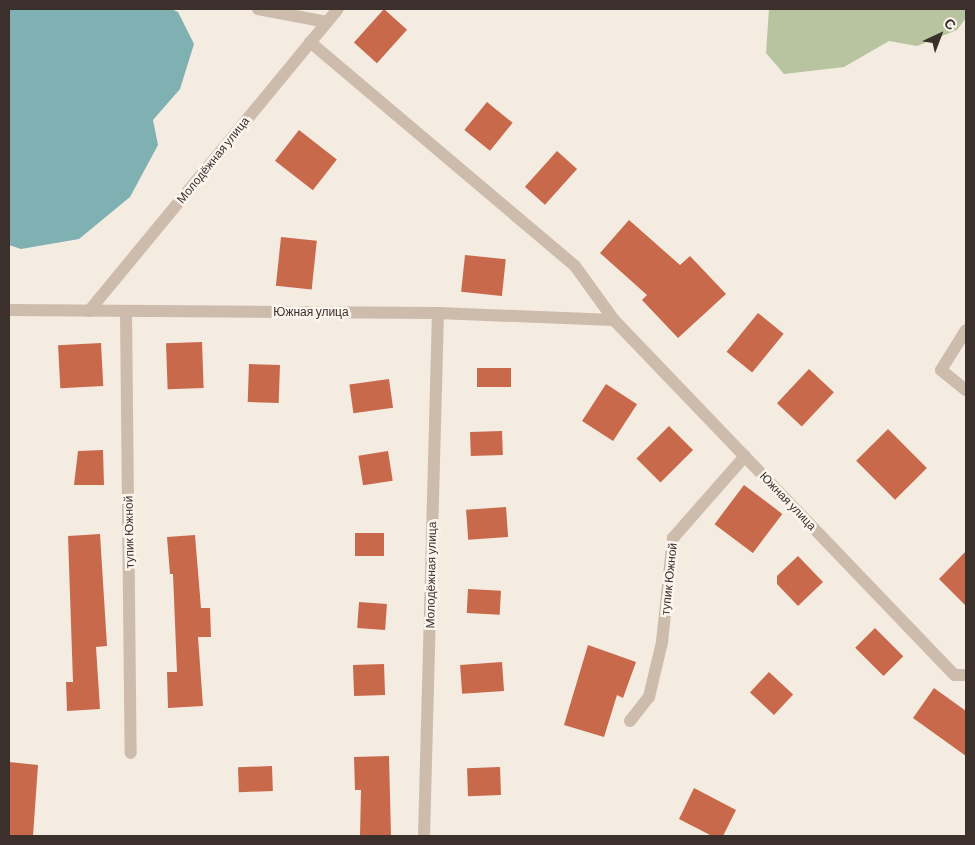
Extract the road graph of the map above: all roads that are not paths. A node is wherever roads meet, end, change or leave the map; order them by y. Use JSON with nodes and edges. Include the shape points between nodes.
{"nodes":[{"id":1,"x":258,"y":9,"type":"edge"},
{"id":2,"x":338,"y":9,"type":"edge"},
{"id":3,"x":327,"y":22,"type":"junction"},
{"id":4,"x":310,"y":42,"type":"junction"},
{"id":5,"x":9,"y":310,"type":"edge"},
{"id":6,"x":89,"y":311,"type":"junction"},
{"id":7,"x":126,"y":312,"type":"junction"},
{"id":8,"x":438,"y":313,"type":"junction"},
{"id":9,"x":614,"y":320,"type":"junction"},
{"id":10,"x":966,"y":330,"type":"edge"},
{"id":11,"x":966,"y":390,"type":"edge"},
{"id":12,"x":745,"y":456,"type":"junction"},
{"id":13,"x":966,"y":674,"type":"edge"},
{"id":14,"x":630,"y":720,"type":"dead end"},
{"id":15,"x":131,"y":753,"type":"dead end"},
{"id":16,"x":424,"y":836,"type":"edge"}],
"edges":[{"from":1,"to":3,"type":"street"},
{"from":2,"to":3,"type":"street","name":"Молодёжная улица"},
{"from":3,"to":4,"type":"street","name":"Молодёжная улица"},
{"from":4,"to":6,"type":"street","name":"Молодёжная улица"},
{"from":4,"to":9,"type":"street","name":"Южная улица","via":[[575,266]]},
{"from":5,"to":6,"type":"street","name":"Южная улица"},
{"from":6,"to":7,"type":"street","name":"Южная улица"},
{"from":7,"to":8,"type":"street","name":"Южная улица"},
{"from":7,"to":15,"type":"street","name":"тупик Южной"},
{"from":8,"to":9,"type":"street","name":"Южная улица"},
{"from":8,"to":16,"type":"street","name":"Молодёжная улица"},
{"from":9,"to":12,"type":"street","name":"Южная улица"},
{"from":10,"to":11,"type":"street","via":[[941,370]]},
{"from":12,"to":13,"type":"street","name":"Южная улица","via":[[955,675]]},
{"from":12,"to":14,"type":"street","name":"тупик Южной","via":[[673,538],[662,642],[649,697]]}]}
